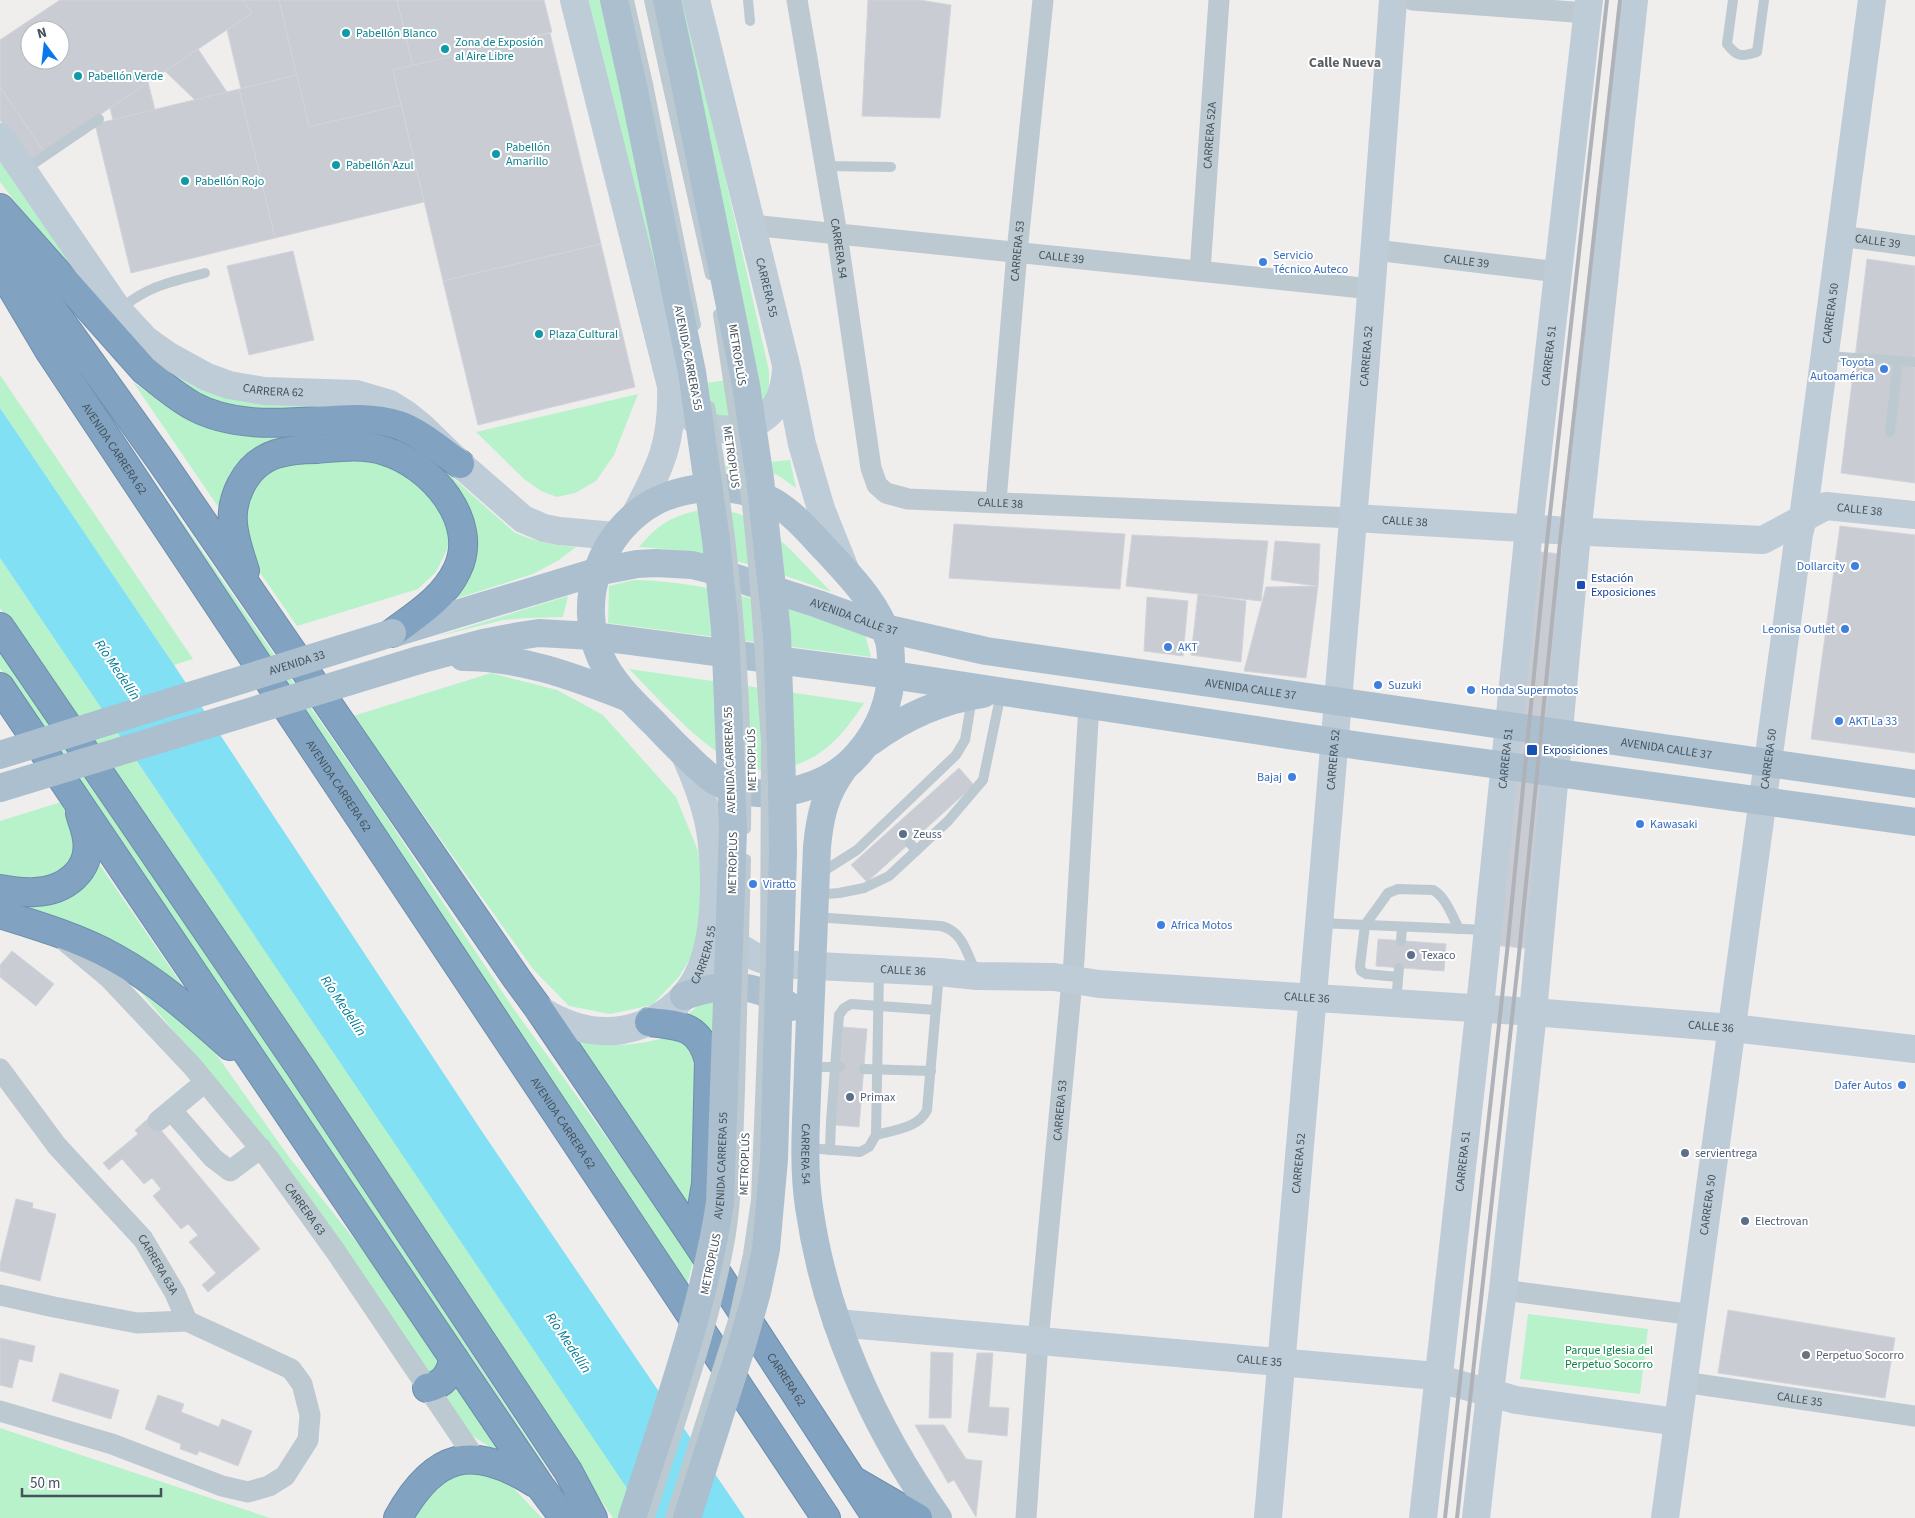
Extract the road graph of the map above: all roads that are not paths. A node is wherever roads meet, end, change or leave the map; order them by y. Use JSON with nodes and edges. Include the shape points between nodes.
{"nodes":[{"id":1,"x":574,"y":0,"type":"edge"},
{"id":2,"x":614,"y":0,"type":"edge"},
{"id":3,"x":630,"y":0,"type":"edge"},
{"id":4,"x":649,"y":0,"type":"edge"},
{"id":5,"x":667,"y":0,"type":"edge"},
{"id":6,"x":696,"y":0,"type":"edge"},
{"id":7,"x":748,"y":0,"type":"edge"},
{"id":8,"x":797,"y":0,"type":"edge"},
{"id":9,"x":1043,"y":0,"type":"edge"},
{"id":10,"x":1219,"y":0,"type":"edge"},
{"id":11,"x":1393,"y":0,"type":"edge"},
{"id":12,"x":1412,"y":0,"type":"edge"},
{"id":13,"x":1634,"y":0,"type":"edge"},
{"id":14,"x":1733,"y":0,"type":"edge"},
{"id":15,"x":1764,"y":0,"type":"edge"},
{"id":16,"x":1872,"y":0,"type":"edge"},
{"id":17,"x":1588,"y":7,"type":"edge"},
{"id":18,"x":750,"y":21,"type":"dead end"},
{"id":19,"x":675,"y":76,"type":"junction"},
{"id":20,"x":640,"y":85,"type":"junction"},
{"id":21,"x":98,"y":119,"type":"dead end"},
{"id":22,"x":0,"y":137,"type":"edge"},
{"id":23,"x":826,"y":166,"type":"junction"},
{"id":24,"x":891,"y":167,"type":"dead end"},
{"id":25,"x":23,"y":171,"type":"junction"},
{"id":26,"x":0,"y":208,"type":"edge"},
{"id":27,"x":751,"y":225,"type":"junction"},
{"id":28,"x":837,"y":234,"type":"junction"},
{"id":29,"x":0,"y":236,"type":"edge"},
{"id":30,"x":1840,"y":236,"type":"junction"},
{"id":31,"x":1915,"y":246,"type":"edge"},
{"id":32,"x":1375,"y":250,"type":"junction"},
{"id":33,"x":1017,"y":252,"type":"junction"},
{"id":34,"x":0,"y":268,"type":"edge"},
{"id":35,"x":1200,"y":271,"type":"junction"},
{"id":36,"x":1558,"y":272,"type":"junction"},
{"id":37,"x":205,"y":273,"type":"dead end"},
{"id":38,"x":1372,"y":289,"type":"junction"},
{"id":39,"x":118,"y":311,"type":"junction"},
{"id":40,"x":697,"y":333,"type":"dead end"},
{"id":41,"x":1825,"y":356,"type":"junction"},
{"id":42,"x":1898,"y":361,"type":"junction"},
{"id":43,"x":1915,"y":362,"type":"edge"},
{"id":44,"x":787,"y":369,"type":"junction"},
{"id":45,"x":671,"y":386,"type":"junction"},
{"id":46,"x":709,"y":399,"type":"dead end"},
{"id":47,"x":1890,"y":432,"type":"dead end"},
{"id":48,"x":460,"y":464,"type":"junction"},
{"id":49,"x":886,"y":493,"type":"joint"},
{"id":50,"x":996,"y":501,"type":"junction"},
{"id":51,"x":635,"y":514,"type":"junction"},
{"id":52,"x":1915,"y":515,"type":"edge"},
{"id":53,"x":1354,"y":518,"type":"junction"},
{"id":54,"x":1803,"y":518,"type":"junction"},
{"id":55,"x":1529,"y":529,"type":"junction"},
{"id":56,"x":1578,"y":532,"type":"junction"},
{"id":57,"x":615,"y":536,"type":"junction"},
{"id":58,"x":596,"y":572,"type":"junction"},
{"id":59,"x":846,"y":572,"type":"junction"},
{"id":60,"x":251,"y":592,"type":"junction"},
{"id":61,"x":0,"y":628,"type":"edge"},
{"id":62,"x":884,"y":628,"type":"junction"},
{"id":63,"x":392,"y":633,"type":"junction"},
{"id":64,"x":593,"y":636,"type":"junction"},
{"id":65,"x":420,"y":660,"type":"junction"},
{"id":66,"x":892,"y":675,"type":"junction"},
{"id":67,"x":0,"y":687,"type":"edge"},
{"id":68,"x":973,"y":691,"type":"junction"},
{"id":69,"x":1001,"y":692,"type":"junction"},
{"id":70,"x":629,"y":698,"type":"junction"},
{"id":71,"x":1337,"y":701,"type":"junction"},
{"id":72,"x":1089,"y":704,"type":"junction"},
{"id":73,"x":1509,"y":727,"type":"junction"},
{"id":74,"x":1558,"y":734,"type":"junction"},
{"id":75,"x":1334,"y":742,"type":"junction"},
{"id":76,"x":865,"y":746,"type":"junction"},
{"id":77,"x":0,"y":755,"type":"edge"},
{"id":78,"x":685,"y":755,"type":"junction"},
{"id":79,"x":1769,"y":764,"type":"junction"},
{"id":80,"x":1505,"y":765,"type":"junction"},
{"id":81,"x":844,"y":768,"type":"junction"},
{"id":82,"x":1555,"y":773,"type":"junction"},
{"id":83,"x":1915,"y":784,"type":"edge"},
{"id":84,"x":0,"y":788,"type":"edge"},
{"id":85,"x":77,"y":802,"type":"junction"},
{"id":86,"x":1764,"y":802,"type":"junction"},
{"id":87,"x":1915,"y":822,"type":"edge"},
{"id":88,"x":0,"y":889,"type":"edge"},
{"id":89,"x":815,"y":896,"type":"junction"},
{"id":90,"x":0,"y":914,"type":"edge"},
{"id":91,"x":713,"y":921,"type":"junction"},
{"id":92,"x":1318,"y":923,"type":"junction"},
{"id":93,"x":1366,"y":925,"type":"junction"},
{"id":94,"x":1402,"y":926,"type":"junction"},
{"id":95,"x":1459,"y":929,"type":"junction"},
{"id":96,"x":1488,"y":930,"type":"junction"},
{"id":97,"x":1401,"y":941,"type":"dead end"},
{"id":98,"x":812,"y":965,"type":"junction"},
{"id":99,"x":112,"y":968,"type":"junction"},
{"id":100,"x":879,"y":969,"type":"junction"},
{"id":101,"x":939,"y":972,"type":"junction"},
{"id":102,"x":977,"y":976,"type":"junction"},
{"id":103,"x":1072,"y":979,"type":"junction"},
{"id":104,"x":1398,"y":982,"type":"junction"},
{"id":105,"x":684,"y":996,"type":"junction"},
{"id":106,"x":1312,"y":997,"type":"junction"},
{"id":107,"x":878,"y":1006,"type":"junction"},
{"id":108,"x":1480,"y":1008,"type":"junction"},
{"id":109,"x":539,"y":1009,"type":"junction"},
{"id":110,"x":936,"y":1010,"type":"junction"},
{"id":111,"x":1533,"y":1012,"type":"junction"},
{"id":112,"x":649,"y":1022,"type":"junction"},
{"id":113,"x":810,"y":1022,"type":"junction"},
{"id":114,"x":1732,"y":1028,"type":"junction"},
{"id":115,"x":1915,"y":1049,"type":"edge"},
{"id":116,"x":808,"y":1067,"type":"junction"},
{"id":117,"x":838,"y":1067,"type":"junction"},
{"id":118,"x":0,"y":1069,"type":"edge"},
{"id":119,"x":864,"y":1069,"type":"dead end"},
{"id":120,"x":877,"y":1070,"type":"junction"},
{"id":121,"x":259,"y":1071,"type":"junction"},
{"id":122,"x":930,"y":1071,"type":"junction"},
{"id":123,"x":205,"y":1082,"type":"junction"},
{"id":124,"x":876,"y":1135,"type":"junction"},
{"id":125,"x":260,"y":1148,"type":"junction"},
{"id":126,"x":818,"y":1149,"type":"junction"},
{"id":127,"x":696,"y":1241,"type":"junction"},
{"id":128,"x":1503,"y":1290,"type":"junction"},
{"id":129,"x":0,"y":1295,"type":"edge"},
{"id":130,"x":1694,"y":1315,"type":"junction"},
{"id":131,"x":187,"y":1321,"type":"junction"},
{"id":132,"x":837,"y":1323,"type":"junction"},
{"id":133,"x":1038,"y":1341,"type":"junction"},
{"id":134,"x":454,"y":1359,"type":"junction"},
{"id":135,"x":1281,"y":1362,"type":"junction"},
{"id":136,"x":1438,"y":1379,"type":"junction"},
{"id":137,"x":1682,"y":1382,"type":"junction"},
{"id":138,"x":427,"y":1388,"type":"junction"},
{"id":139,"x":1490,"y":1394,"type":"junction"},
{"id":140,"x":0,"y":1412,"type":"edge"},
{"id":141,"x":1915,"y":1416,"type":"edge"},
{"id":142,"x":1678,"y":1422,"type":"junction"},
{"id":143,"x":476,"y":1458,"type":"junction"},
{"id":144,"x":849,"y":1477,"type":"junction"},
{"id":145,"x":540,"y":1486,"type":"junction"},
{"id":146,"x":398,"y":1518,"type":"edge"},
{"id":147,"x":564,"y":1518,"type":"edge"},
{"id":148,"x":593,"y":1518,"type":"edge"},
{"id":149,"x":632,"y":1518,"type":"edge"},
{"id":150,"x":650,"y":1518,"type":"edge"},
{"id":151,"x":670,"y":1518,"type":"edge"},
{"id":152,"x":687,"y":1518,"type":"edge"},
{"id":153,"x":826,"y":1518,"type":"edge"},
{"id":154,"x":877,"y":1518,"type":"edge"},
{"id":155,"x":918,"y":1518,"type":"edge"},
{"id":156,"x":938,"y":1518,"type":"edge"},
{"id":157,"x":1026,"y":1518,"type":"edge"},
{"id":158,"x":1268,"y":1518,"type":"edge"},
{"id":159,"x":1423,"y":1518,"type":"edge"},
{"id":160,"x":1476,"y":1518,"type":"edge"},
{"id":161,"x":1665,"y":1518,"type":"edge"}],
"edges":[{"from":1,"to":45,"type":"street"},
{"from":2,"to":20,"type":"main road","name":"AVENIDA CARRERA 55"},
{"from":3,"to":20,"type":"lane"},
{"from":4,"to":19,"type":"lane","name":"METROPLÚS"},
{"from":5,"to":19,"type":"main road"},
{"from":6,"to":27,"type":"street","name":"CARRERA 55"},
{"from":7,"to":18,"type":"lane"},
{"from":8,"to":23,"type":"street","name":"CARRERA 54"},
{"from":9,"to":33,"type":"street","name":"CARRERA 53"},
{"from":10,"to":35,"type":"street","name":"CARRERA 52A"},
{"from":11,"to":32,"type":"street","name":"CARRERA 52"},
{"from":12,"to":17,"type":"street"},
{"from":13,"to":56,"type":"street"},
{"from":14,"to":15,"type":"lane","via":[[1727,44],[1733,53],[1743,56],[1757,52]]},
{"from":16,"to":30,"type":"street","name":"CARRERA 50"},
{"from":17,"to":36,"type":"street","name":"CARRERA 51"},
{"from":19,"to":151,"type":"lane","name":"METROPLÚS","bridge":true,"via":[[747,505],[766,741],[764,976],[756,1200],[734,1317]]},
{"from":19,"to":152,"type":"main road","bridge":true,"via":[[746,385],[760,479],[777,633],[783,843],[774,1159],[766,1249],[742,1346]]},
{"from":20,"to":40,"type":"lane","bridge":true,"via":[[686,268]]},
{"from":20,"to":149,"type":"main road","name":"AVENIDA CARRERA 55","bridge":true,"via":[[707,468],[725,628],[733,830],[720,1203],[703,1292]]},
{"from":21,"to":25,"type":"lane"},
{"from":22,"to":25,"type":"street","name":"CARRERA 62"},
{"from":23,"to":24,"type":"lane"},
{"from":23,"to":28,"type":"street","name":"CARRERA 54"},
{"from":25,"to":39,"type":"street","name":"CARRERA 62"},
{"from":26,"to":48,"type":"highway","via":[[144,370],[193,406],[243,422],[282,423],[345,418],[399,425]]},
{"from":27,"to":28,"type":"street","name":"CALLE 39"},
{"from":27,"to":44,"type":"street","name":"CARRERA 55"},
{"from":28,"to":33,"type":"street","name":"CALLE 39"},
{"from":28,"to":49,"type":"street","name":"CARRERA 54","via":[[871,468],[877,485]]},
{"from":29,"to":60,"type":"highway"},
{"from":30,"to":31,"type":"street","name":"CALLE 39"},
{"from":30,"to":41,"type":"street","name":"CARRERA 50"},
{"from":32,"to":36,"type":"street","name":"CALLE 39"},
{"from":32,"to":38,"type":"street","name":"CARRERA 52"},
{"from":33,"to":35,"type":"street","name":"CALLE 39"},
{"from":33,"to":50,"type":"street","name":"CARRERA 53"},
{"from":34,"to":153,"type":"highway","name":"AVENIDA CARRERA 62","via":[[50,352]]},
{"from":35,"to":38,"type":"street","name":"CALLE 39"},
{"from":36,"to":55,"type":"street","name":"CARRERA 51"},
{"from":37,"to":39,"type":"lane","via":[[158,285]]},
{"from":38,"to":53,"type":"street","name":"CARRERA 52"},
{"from":39,"to":48,"type":"street","name":"CARRERA 62","via":[[167,356],[229,385],[264,391],[356,394],[390,404],[422,427]]},
{"from":41,"to":42,"type":"lane"},
{"from":41,"to":54,"type":"street","name":"CARRERA 50"},
{"from":42,"to":43,"type":"lane"},
{"from":42,"to":47,"type":"lane"},
{"from":44,"to":45,"type":"street","via":[[785,386],[767,415],[736,429],[719,429],[688,415],[677,402]]},
{"from":44,"to":59,"type":"street","name":"CARRERA 55","via":[[811,477]]},
{"from":45,"to":51,"type":"street","via":[[670,426],[665,452]]},
{"from":46,"to":150,"type":"lane","name":"METROPLUS","bridge":true,"via":[[722,482],[744,702],[747,790],[744,978],[736,1184],[731,1233],[710,1326]]},
{"from":48,"to":57,"type":"street","name":"CARRERA 62","via":[[516,514],[532,524],[559,532]]},
{"from":49,"to":50,"type":"street","name":"CALLE 38","via":[[908,499]]},
{"from":50,"to":53,"type":"street","name":"CALLE 38"},
{"from":51,"to":57,"type":"main road"},
{"from":51,"to":59,"type":"main road","via":[[658,500],[691,489],[727,487],[747,491],[788,512]]},
{"from":52,"to":54,"type":"street","name":"CALLE 38","via":[[1826,506]]},
{"from":53,"to":55,"type":"street","name":"CALLE 38"},
{"from":53,"to":71,"type":"street","name":"CARRERA 52"},
{"from":54,"to":56,"type":"street","name":"CALLE 38","via":[[1763,540]]},
{"from":54,"to":79,"type":"street","name":"CARRERA 50"},
{"from":55,"to":56,"type":"street","name":"CALLE 38"},
{"from":55,"to":73,"type":"street","name":"CARRERA 51"},
{"from":56,"to":74,"type":"street"},
{"from":57,"to":58,"type":"main road"},
{"from":58,"to":62,"type":"main road","name":"AVENIDA CALLE 37","via":[[637,564],[692,565]]},
{"from":58,"to":63,"type":"main road","name":"AVENIDA 33"},
{"from":58,"to":64,"type":"main road","via":[[591,594]]},
{"from":59,"to":62,"type":"main road","via":[[868,599]]},
{"from":60,"to":63,"type":"highway","via":[[234,529],[233,509],[238,490],[258,463],[275,454],[301,450],[364,446],[386,451],[408,460],[446,495],[455,511],[463,543],[458,568],[451,582],[436,599]]},
{"from":60,"to":109,"type":"highway"},
{"from":61,"to":148,"type":"highway","via":[[305,1075],[568,1471]]},
{"from":62,"to":66,"type":"main road","via":[[890,643]]},
{"from":62,"to":71,"type":"main road","name":"AVENIDA CALLE 37","via":[[986,651]]},
{"from":63,"to":77,"type":"main road","name":"AVENIDA 33","bridge":true},
{"from":64,"to":65,"type":"main road","via":[[519,636]]},
{"from":64,"to":66,"type":"main road"},
{"from":64,"to":70,"type":"main road","via":[[605,667]]},
{"from":65,"to":70,"type":"main road","via":[[473,657],[514,661],[571,676]]},
{"from":65,"to":84,"type":"main road","bridge":true},
{"from":66,"to":68,"type":"main road"},
{"from":66,"to":76,"type":"main road","via":[[882,720]]},
{"from":67,"to":85,"type":"highway"},
{"from":68,"to":69,"type":"main road"},
{"from":68,"to":76,"type":"main road","via":[[921,712]]},
{"from":68,"to":89,"type":"lane","via":[[965,740],[956,755],[925,792],[857,850]]},
{"from":69,"to":72,"type":"main road"},
{"from":69,"to":89,"type":"lane","via":[[983,780],[913,847],[889,876],[864,888]]},
{"from":70,"to":78,"type":"main road"},
{"from":71,"to":73,"type":"main road","name":"AVENIDA CALLE 37"},
{"from":71,"to":75,"type":"street","name":"CARRERA 52"},
{"from":72,"to":75,"type":"main road"},
{"from":72,"to":103,"type":"street","name":"CARRERA 53"},
{"from":73,"to":74,"type":"main road","name":"AVENIDA CALLE 37"},
{"from":73,"to":80,"type":"street","name":"CARRERA 51"},
{"from":74,"to":79,"type":"main road","name":"AVENIDA CALLE 37"},
{"from":74,"to":82,"type":"street"},
{"from":75,"to":80,"type":"main road"},
{"from":75,"to":92,"type":"street","name":"CARRERA 52"},
{"from":76,"to":81,"type":"main road"},
{"from":78,"to":81,"type":"main road","via":[[714,780],[762,793],[801,789]]},
{"from":78,"to":91,"type":"street","name":"CARRERA 55","via":[[708,816],[714,866]]},
{"from":79,"to":83,"type":"main road","name":"AVENIDA CALLE 37"},
{"from":79,"to":86,"type":"street","name":"CARRERA 50"},
{"from":80,"to":82,"type":"main road"},
{"from":80,"to":96,"type":"street","name":"CARRERA 51"},
{"from":81,"to":89,"type":"main road","name":"CARRERA 54","via":[[832,784],[822,816]]},
{"from":82,"to":86,"type":"main road"},
{"from":82,"to":111,"type":"street"},
{"from":85,"to":88,"type":"highway","via":[[87,840],[81,871],[54,889],[35,892]]},
{"from":85,"to":121,"type":"highway"},
{"from":86,"to":87,"type":"main road"},
{"from":86,"to":114,"type":"street","name":"CARRERA 50"},
{"from":89,"to":98,"type":"main road","name":"CARRERA 54"},
{"from":89,"to":102,"type":"lane","via":[[951,928],[960,937]]},
{"from":90,"to":99,"type":"highway","via":[[46,928]]},
{"from":91,"to":98,"type":"street","name":"CALLE 36","via":[[739,947],[756,957],[776,964]]},
{"from":91,"to":105,"type":"street","name":"CARRERA 55","via":[[706,959]]},
{"from":92,"to":93,"type":"lane"},
{"from":92,"to":106,"type":"street","name":"CARRERA 52"},
{"from":93,"to":94,"type":"lane"},
{"from":93,"to":95,"type":"lane","via":[[1388,893],[1398,888],[1437,892]]},
{"from":93,"to":104,"type":"lane","via":[[1361,971]]},
{"from":94,"to":95,"type":"lane"},
{"from":94,"to":97,"type":"lane"},
{"from":95,"to":96,"type":"lane"},
{"from":96,"to":108,"type":"street","name":"CARRERA 51"},
{"from":98,"to":100,"type":"street","name":"CALLE 36"},
{"from":98,"to":113,"type":"main road","name":"CARRERA 54"},
{"from":99,"to":121,"type":"highway","via":[[188,1009]]},
{"from":99,"to":123,"type":"street","name":"CARRERA 63"},
{"from":100,"to":101,"type":"street","name":"CALLE 36"},
{"from":100,"to":107,"type":"lane"},
{"from":101,"to":102,"type":"street","name":"CALLE 36"},
{"from":101,"to":110,"type":"lane"},
{"from":102,"to":103,"type":"street","name":"CALLE 36"},
{"from":103,"to":106,"type":"street","name":"CALLE 36","via":[[1099,984]]},
{"from":103,"to":133,"type":"street","name":"CARRERA 53"},
{"from":104,"to":106,"type":"street","name":"CALLE 36"},
{"from":104,"to":108,"type":"street","name":"CALLE 36"},
{"from":105,"to":112,"type":"street","name":"CARRERA 55"},
{"from":105,"to":113,"type":"main road","via":[[722,987],[753,989],[775,996]]},
{"from":106,"to":135,"type":"street","name":"CARRERA 52"},
{"from":107,"to":110,"type":"lane"},
{"from":107,"to":117,"type":"lane","via":[[851,1004],[839,1015]]},
{"from":107,"to":120,"type":"lane"},
{"from":108,"to":111,"type":"street","name":"CALLE 36"},
{"from":108,"to":136,"type":"street","name":"CARRERA 51"},
{"from":109,"to":112,"type":"street","name":"CARRERA 55","via":[[568,1025],[601,1032]]},
{"from":109,"to":127,"type":"highway"},
{"from":110,"to":122,"type":"lane"},
{"from":111,"to":114,"type":"street","name":"CALLE 36"},
{"from":111,"to":128,"type":"street"},
{"from":112,"to":127,"type":"highway","via":[[686,1027],[705,1047],[709,1061],[706,1184]]},
{"from":113,"to":116,"type":"main road","name":"CARRERA 54"},
{"from":114,"to":115,"type":"street","name":"CALLE 36"},
{"from":114,"to":130,"type":"street","name":"CARRERA 50"},
{"from":116,"to":117,"type":"lane"},
{"from":116,"to":126,"type":"main road","name":"CARRERA 54"},
{"from":117,"to":126,"type":"lane","via":[[831,1122]]},
{"from":118,"to":131,"type":"street","name":"CARRERA 63A","via":[[57,1146],[143,1239],[175,1293]]},
{"from":119,"to":120,"type":"lane"},
{"from":120,"to":122,"type":"lane"},
{"from":120,"to":124,"type":"lane"},
{"from":121,"to":134,"type":"highway"},
{"from":122,"to":124,"type":"lane","via":[[924,1118],[915,1124]]},
{"from":123,"to":125,"type":"street","name":"CARRERA 63"},
{"from":123,"to":125,"type":"street","via":[[165,1116],[234,1178]]},
{"from":124,"to":126,"type":"lane","via":[[869,1147],[860,1152]]},
{"from":125,"to":138,"type":"street","name":"CARRERA 63","via":[[336,1252]]},
{"from":126,"to":132,"type":"main road","name":"CARRERA 54","via":[[809,1206],[820,1266]]},
{"from":127,"to":144,"type":"highway","name":"CARRERA 62"},
{"from":128,"to":130,"type":"street"},
{"from":128,"to":139,"type":"street"},
{"from":129,"to":131,"type":"street","via":[[137,1323]]},
{"from":130,"to":137,"type":"street","name":"CARRERA 50"},
{"from":131,"to":140,"type":"street","via":[[291,1369],[302,1384],[310,1415],[308,1440],[285,1476],[269,1486],[248,1492],[222,1486],[112,1444]]},
{"from":132,"to":133,"type":"street","name":"CALLE 35"},
{"from":132,"to":156,"type":"main road","name":"CARRERA 54","via":[[863,1389],[889,1442]]},
{"from":133,"to":135,"type":"street","name":"CALLE 35"},
{"from":133,"to":157,"type":"street","name":"CARRERA 53"},
{"from":134,"to":138,"type":"highway","via":[[445,1380]]},
{"from":134,"to":145,"type":"highway"},
{"from":135,"to":136,"type":"street","name":"CALLE 35","via":[[1425,1375]]},
{"from":135,"to":158,"type":"street","name":"CARRERA 52"},
{"from":136,"to":139,"type":"street","name":"CALLE 35"},
{"from":136,"to":159,"type":"street","name":"CARRERA 51"},
{"from":137,"to":141,"type":"street","name":"CALLE 35"},
{"from":137,"to":142,"type":"street","name":"CARRERA 50"},
{"from":138,"to":143,"type":"street","name":"CARRERA 63"},
{"from":139,"to":142,"type":"street","name":"CALLE 35"},
{"from":139,"to":160,"type":"street"},
{"from":142,"to":161,"type":"street","name":"CARRERA 50"},
{"from":143,"to":145,"type":"highway","via":[[496,1462]]},
{"from":143,"to":146,"type":"highway","via":[[442,1467],[425,1479]]},
{"from":144,"to":154,"type":"highway","name":"CARRERA 62"},
{"from":144,"to":155,"type":"highway"},
{"from":145,"to":147,"type":"highway"}]}
